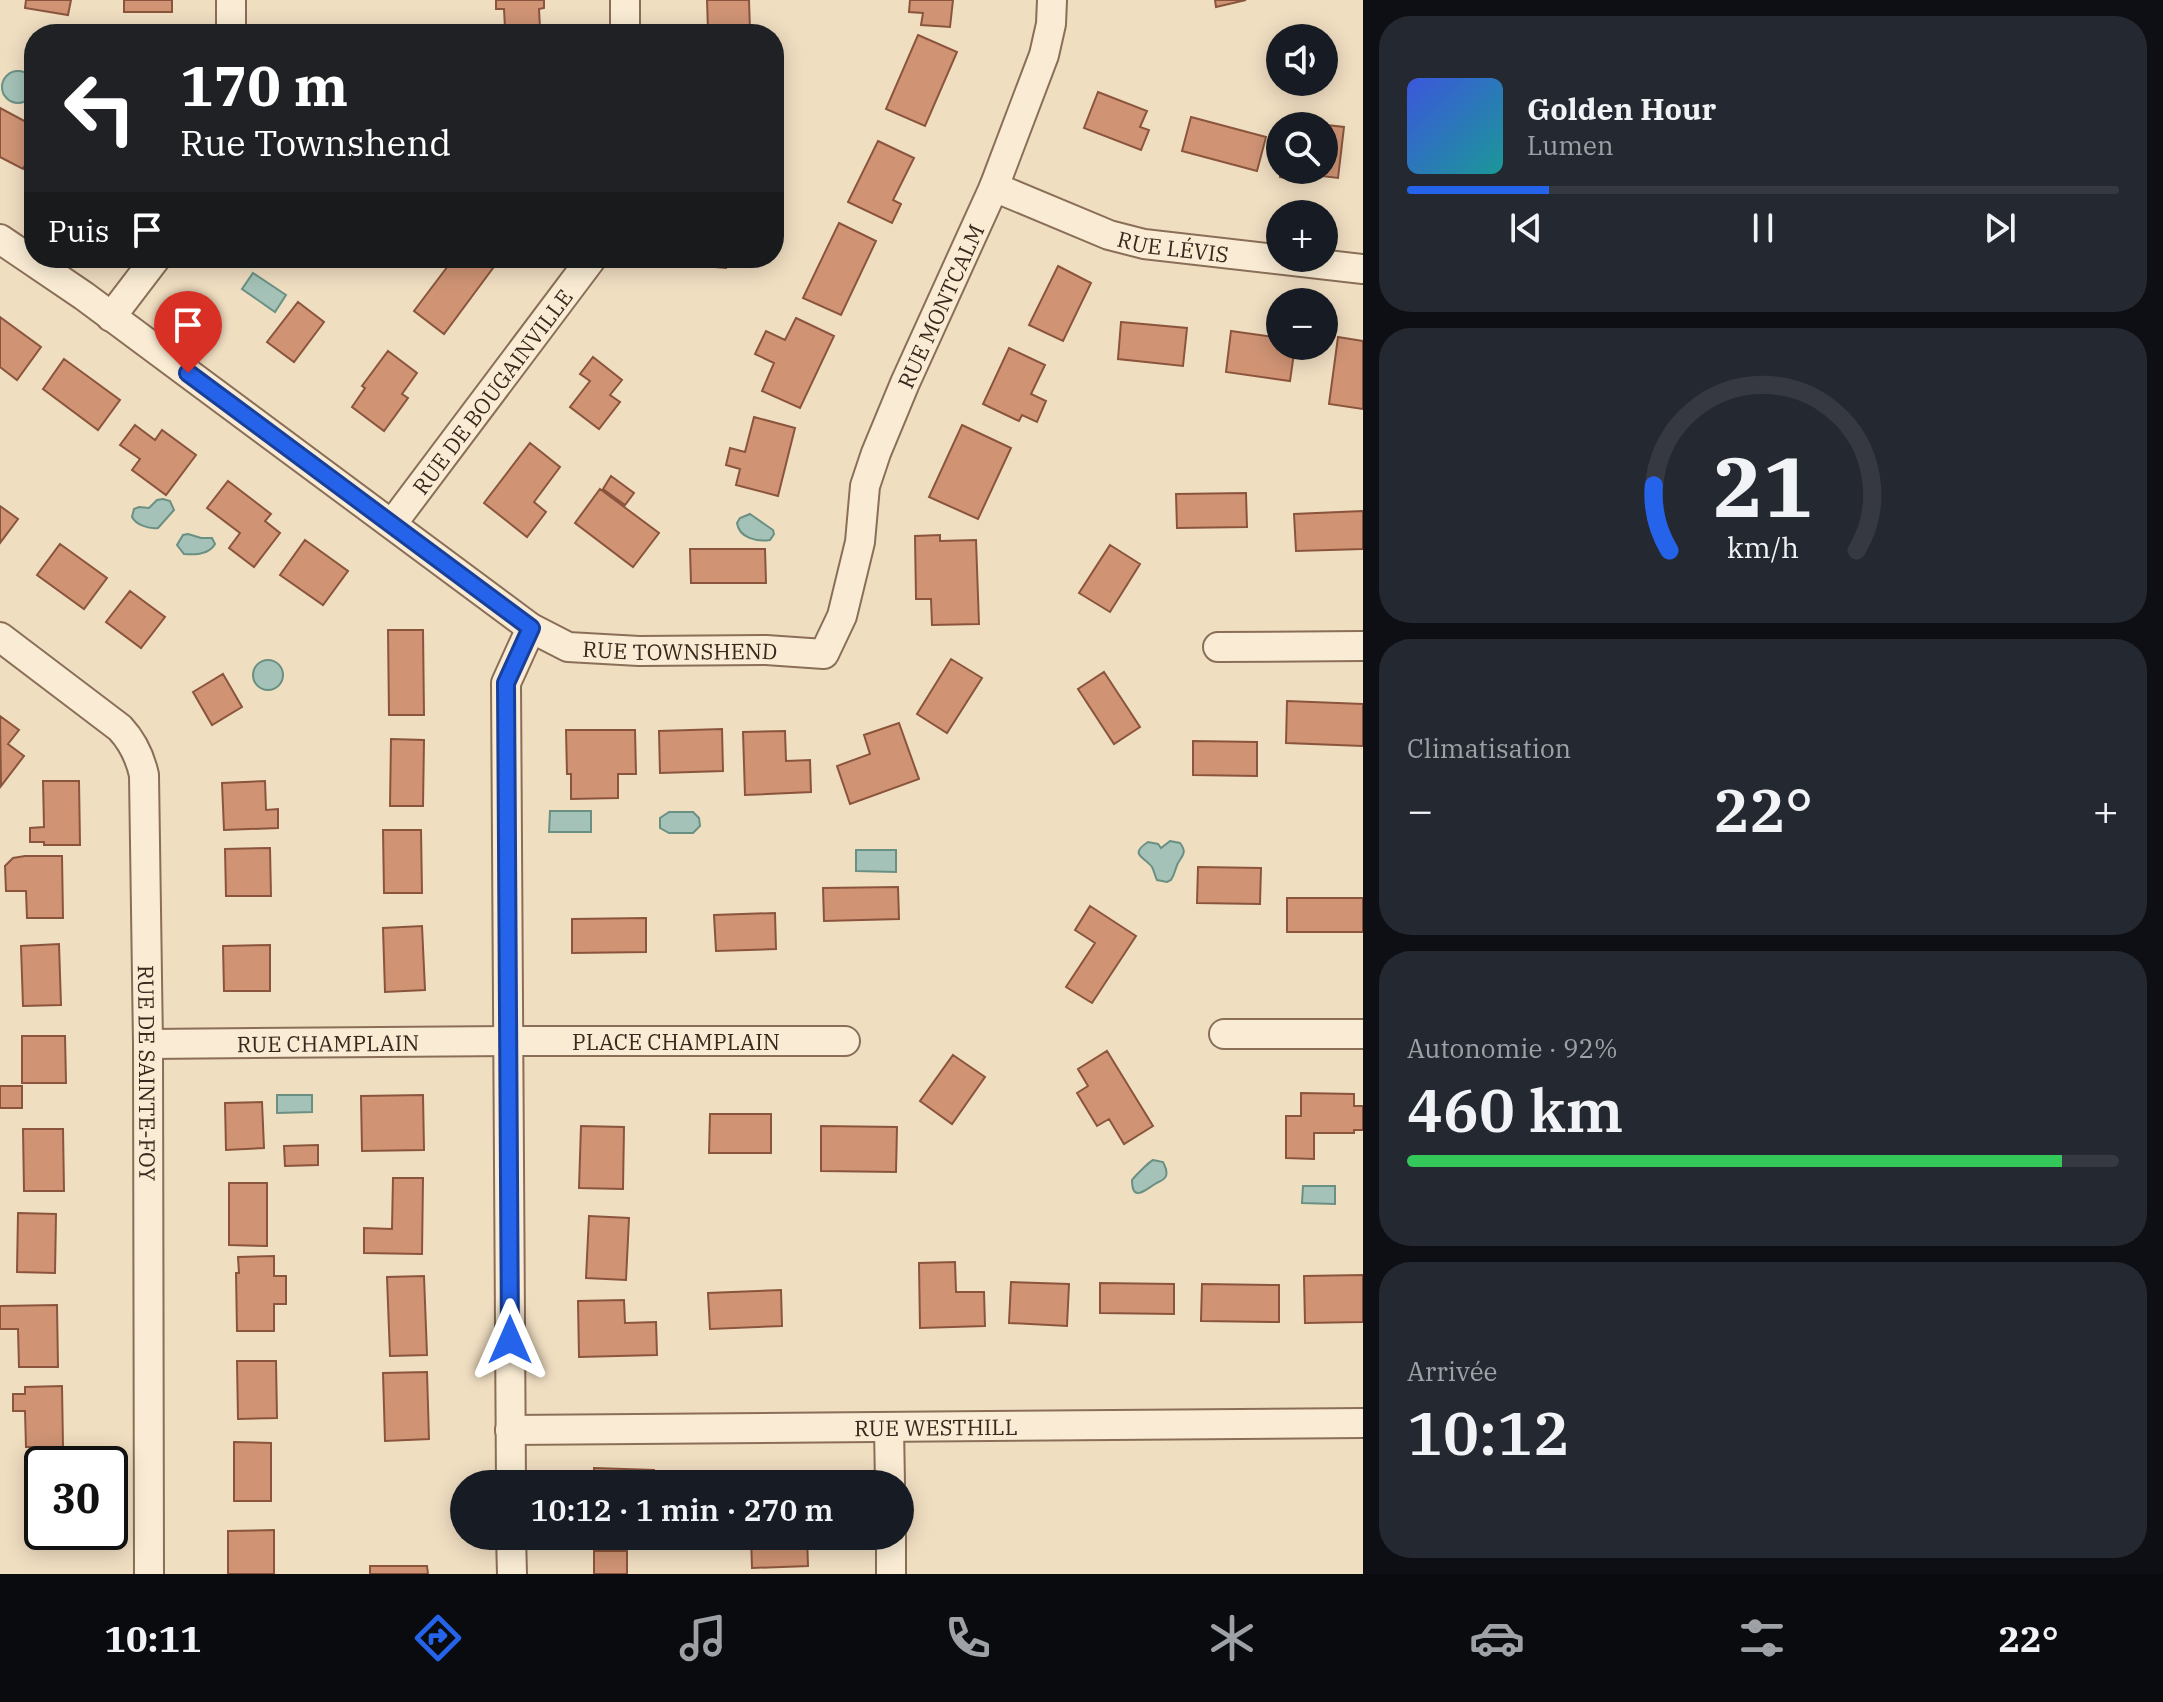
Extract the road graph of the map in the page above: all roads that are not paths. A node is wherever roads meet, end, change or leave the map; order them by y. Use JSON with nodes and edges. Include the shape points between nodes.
{"nodes":[{"id":1,"x":231,"y":0,"type":"edge"},
{"id":2,"x":625,"y":0,"type":"edge"},
{"id":3,"x":1052,"y":0,"type":"edge"},
{"id":4,"x":231,"y":24,"type":"edge"},
{"id":5,"x":625,"y":24,"type":"edge"},
{"id":6,"x":994,"y":187,"type":"junction"},
{"id":7,"x":0,"y":239,"type":"edge"},
{"id":8,"x":24,"y":255,"type":"edge"},
{"id":9,"x":43,"y":268,"type":"edge"},
{"id":10,"x":148,"y":268,"type":"edge"},
{"id":11,"x":584,"y":268,"type":"edge"},
{"id":12,"x":1363,"y":269,"type":"edge"},
{"id":13,"x":111,"y":317,"type":"junction"},
{"id":14,"x":392,"y":524,"type":"junction"},
{"id":15,"x":842,"y":616,"type":"joint"},
{"id":16,"x":531,"y":628,"type":"junction"},
{"id":17,"x":0,"y":637,"type":"edge"},
{"id":18,"x":1363,"y":646,"type":"edge"},
{"id":19,"x":1218,"y":647,"type":"dead end"},
{"id":20,"x":1224,"y":1034,"type":"dead end"},
{"id":21,"x":1363,"y":1034,"type":"edge"},
{"id":22,"x":508,"y":1041,"type":"junction"},
{"id":23,"x":845,"y":1041,"type":"dead end"},
{"id":24,"x":148,"y":1044,"type":"junction"},
{"id":25,"x":1363,"y":1423,"type":"edge"},
{"id":26,"x":889,"y":1428,"type":"junction"},
{"id":27,"x":510,"y":1430,"type":"junction"},
{"id":28,"x":511,"y":1470,"type":"edge"},
{"id":29,"x":890,"y":1470,"type":"edge"},
{"id":30,"x":511,"y":1550,"type":"edge"},
{"id":31,"x":891,"y":1550,"type":"edge"},
{"id":32,"x":149,"y":1574,"type":"edge"},
{"id":33,"x":512,"y":1574,"type":"edge"},
{"id":34,"x":891,"y":1574,"type":"edge"}],
"edges":[{"from":1,"to":4,"type":"street"},
{"from":2,"to":5,"type":"street"},
{"from":3,"to":6,"type":"street","name":"RUE MONTCALM","via":[[1044,55]]},
{"from":6,"to":12,"type":"street","name":"RUE LÉVIS","via":[[1109,235],[1144,244]]},
{"from":6,"to":15,"type":"street","name":"RUE MONTCALM","via":[[876,453],[865,486],[860,542]]},
{"from":7,"to":8,"type":"street","name":"RUE TOWNSHEND"},
{"from":9,"to":13,"type":"street","name":"RUE TOWNSHEND"},
{"from":10,"to":13,"type":"street"},
{"from":11,"to":14,"type":"street","name":"RUE DE BOUGAINVILLE"},
{"from":13,"to":14,"type":"street","name":"RUE TOWNSHEND"},
{"from":14,"to":16,"type":"street","name":"RUE TOWNSHEND"},
{"from":15,"to":16,"type":"street","name":"RUE TOWNSHEND","via":[[824,654],[568,647]]},
{"from":16,"to":22,"type":"street","via":[[506,683]]},
{"from":17,"to":24,"type":"street","name":"RUE DE SAINTE-FOY","via":[[109,719],[139,755],[144,775]]},
{"from":18,"to":19,"type":"street"},
{"from":20,"to":21,"type":"street"},
{"from":22,"to":23,"type":"street","name":"PLACE CHAMPLAIN"},
{"from":22,"to":24,"type":"street","name":"RUE CHAMPLAIN"},
{"from":22,"to":27,"type":"street"},
{"from":24,"to":32,"type":"street","name":"RUE DE SAINTE-FOY"},
{"from":25,"to":26,"type":"street","name":"RUE WESTHILL"},
{"from":26,"to":27,"type":"street","name":"RUE WESTHILL"},
{"from":26,"to":29,"type":"street"},
{"from":27,"to":28,"type":"street"},
{"from":30,"to":33,"type":"street"},
{"from":31,"to":34,"type":"street"}]}
